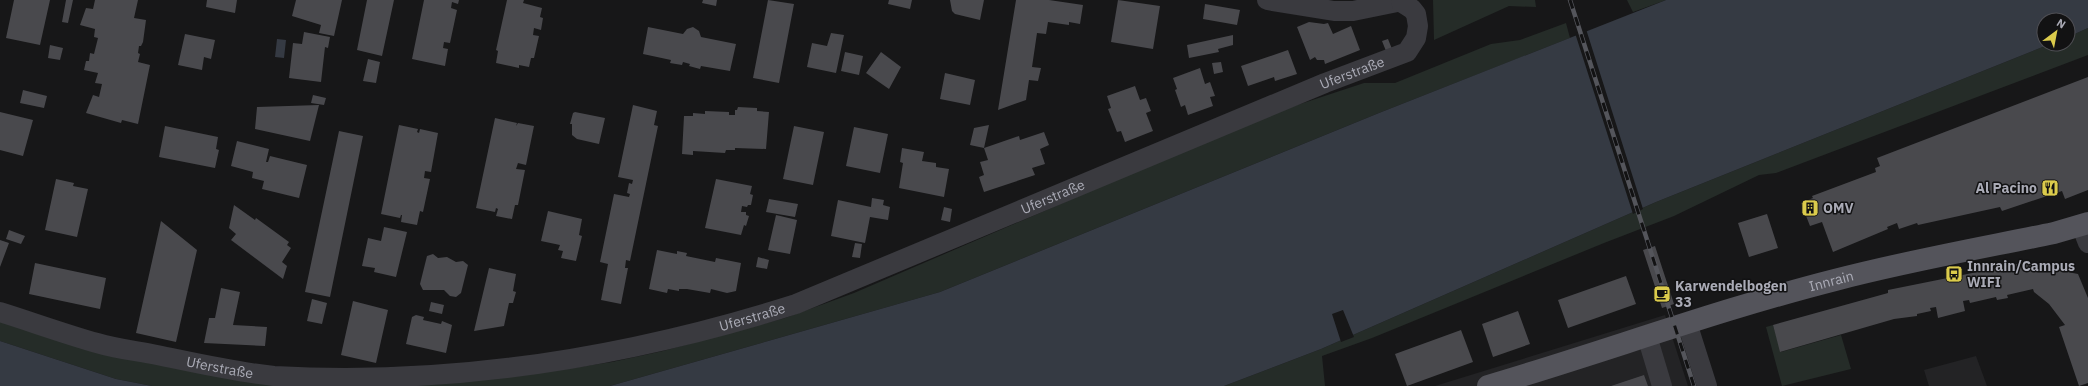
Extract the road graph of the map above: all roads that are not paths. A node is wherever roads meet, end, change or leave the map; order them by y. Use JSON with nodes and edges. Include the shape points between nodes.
{"nodes":[{"id":1,"x":1267,"y":0,"type":"edge"},
{"id":2,"x":1404,"y":1,"type":"edge"},
{"id":3,"x":2086,"y":231,"type":"edge"},
{"id":4,"x":0,"y":312,"type":"edge"},
{"id":5,"x":1687,"y":323,"type":"junction"},
{"id":6,"x":1647,"y":336,"type":"junction"},
{"id":7,"x":1488,"y":386,"type":"edge"},
{"id":8,"x":1662,"y":386,"type":"edge"},
{"id":9,"x":1707,"y":386,"type":"edge"}],
"edges":[{"from":1,"to":2,"type":"street","via":[[1334,11],[1353,11]]},
{"from":2,"to":4,"type":"street","name":"Uferstraße","via":[[1416,14],[1418,26],[1416,38],[1407,52],[1325,83],[796,304],[741,322],[562,364],[464,376],[388,379],[273,376],[99,344]]},
{"from":3,"to":5,"type":"main road","name":"Innrain","via":[[1835,279]]},
{"from":5,"to":6,"type":"main road","name":"Innrain"},
{"from":5,"to":9,"type":"street"},
{"from":6,"to":7,"type":"main road","name":"Innrain"},
{"from":6,"to":8,"type":"street"}]}
